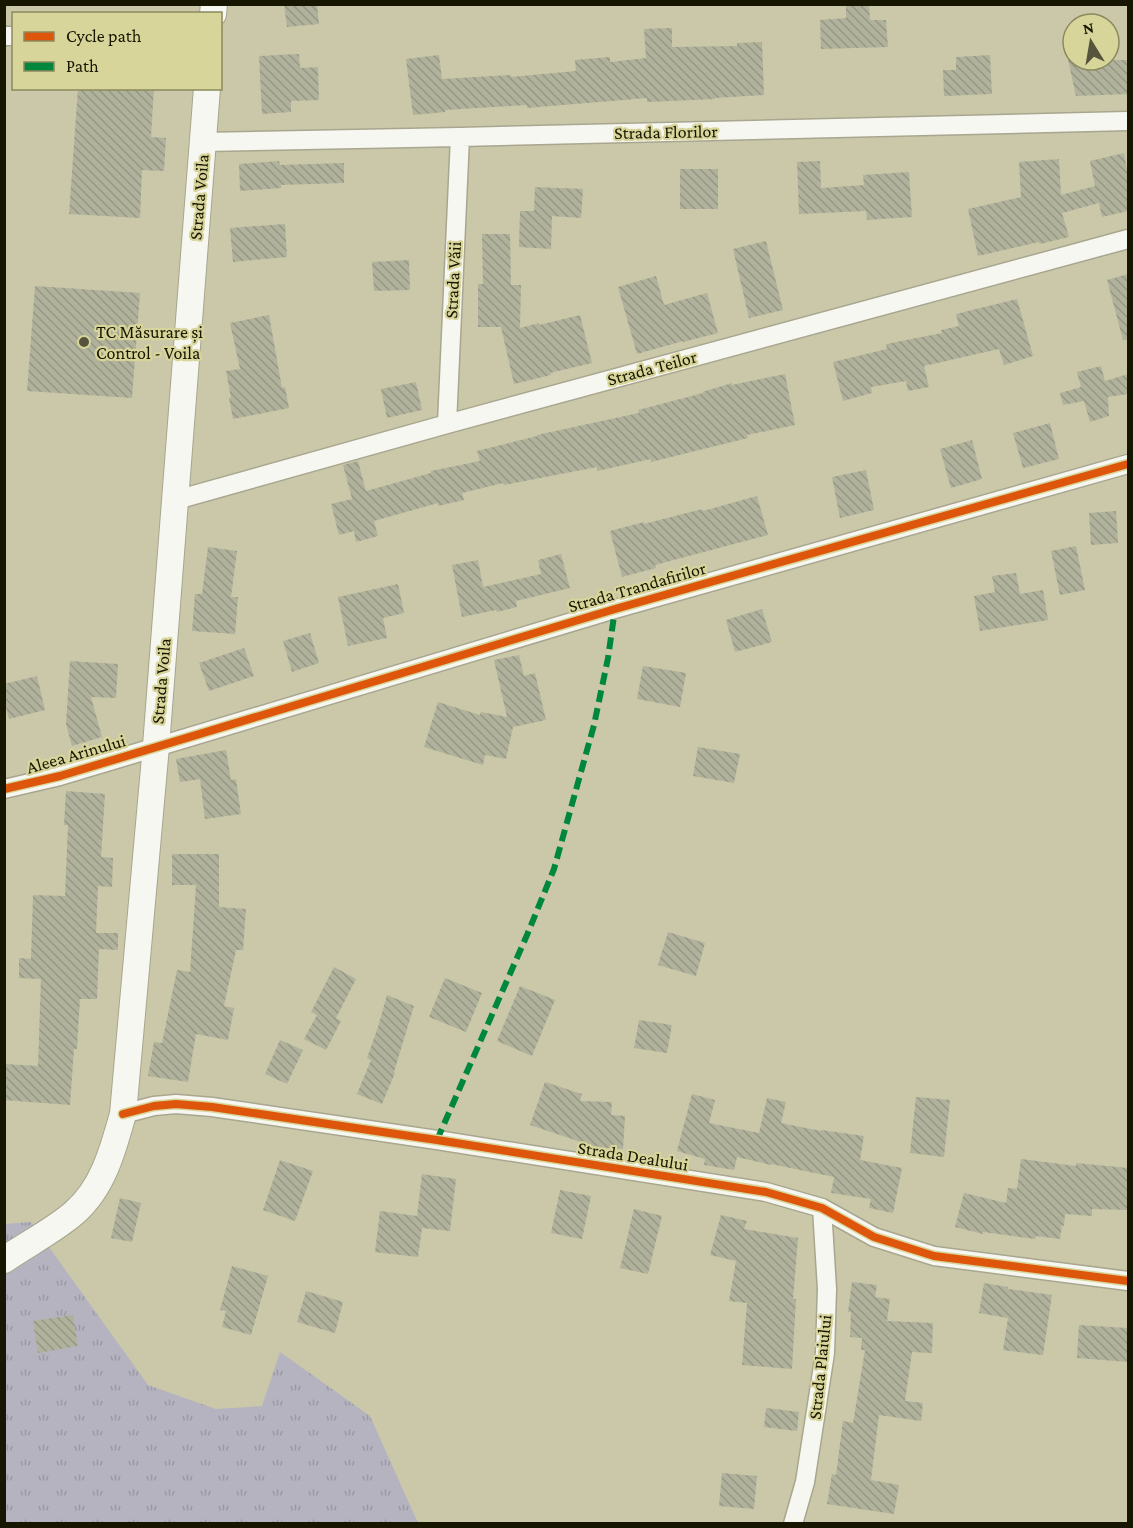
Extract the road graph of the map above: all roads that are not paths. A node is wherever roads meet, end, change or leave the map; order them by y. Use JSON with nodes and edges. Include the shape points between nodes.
{"nodes":[{"id":1,"x":207,"y":90,"type":"edge"},
{"id":2,"x":1128,"y":122,"type":"edge"},
{"id":3,"x":460,"y":137,"type":"junction"},
{"id":4,"x":203,"y":141,"type":"junction"},
{"id":5,"x":1128,"y":239,"type":"edge"},
{"id":6,"x":447,"y":424,"type":"junction"},
{"id":7,"x":1128,"y":464,"type":"edge"},
{"id":8,"x":176,"y":500,"type":"junction"},
{"id":9,"x":156,"y":746,"type":"junction"},
{"id":10,"x":4,"y":789,"type":"edge"},
{"id":11,"x":123,"y":1114,"type":"junction"},
{"id":12,"x":822,"y":1209,"type":"junction"},
{"id":13,"x":4,"y":1260,"type":"edge"},
{"id":14,"x":1128,"y":1281,"type":"edge"},
{"id":15,"x":793,"y":1524,"type":"edge"}],
"edges":[{"from":1,"to":4,"type":"main road","name":"Strada Voila"},
{"from":2,"to":3,"type":"street","name":"Strada Florilor"},
{"from":3,"to":4,"type":"street","name":"Strada Florilor"},
{"from":3,"to":6,"type":"street","name":"Strada Văii"},
{"from":4,"to":8,"type":"main road","name":"Strada Voila"},
{"from":5,"to":6,"type":"street","name":"Strada Teilor"},
{"from":6,"to":8,"type":"street","name":"Strada Teilor"},
{"from":7,"to":9,"type":"street","name":"Strada Trandafirilor","via":[[615,609]]},
{"from":8,"to":9,"type":"main road","name":"Strada Voila"},
{"from":9,"to":10,"type":"street","name":"Aleea Arinului"},
{"from":9,"to":11,"type":"main road","name":"Strada Voila"},
{"from":11,"to":12,"type":"street","name":"Strada Dealului","via":[[176,1104],[212,1107],[766,1192]]},
{"from":11,"to":13,"type":"main road","name":"Strada Voila","via":[[102,1176],[90,1194],[61,1224]]},
{"from":12,"to":14,"type":"street","name":"Strada Dealului","via":[[874,1237],[934,1256]]},
{"from":12,"to":15,"type":"street","name":"Strada Plaiului","via":[[827,1290],[825,1353],[804,1482]]}]}
